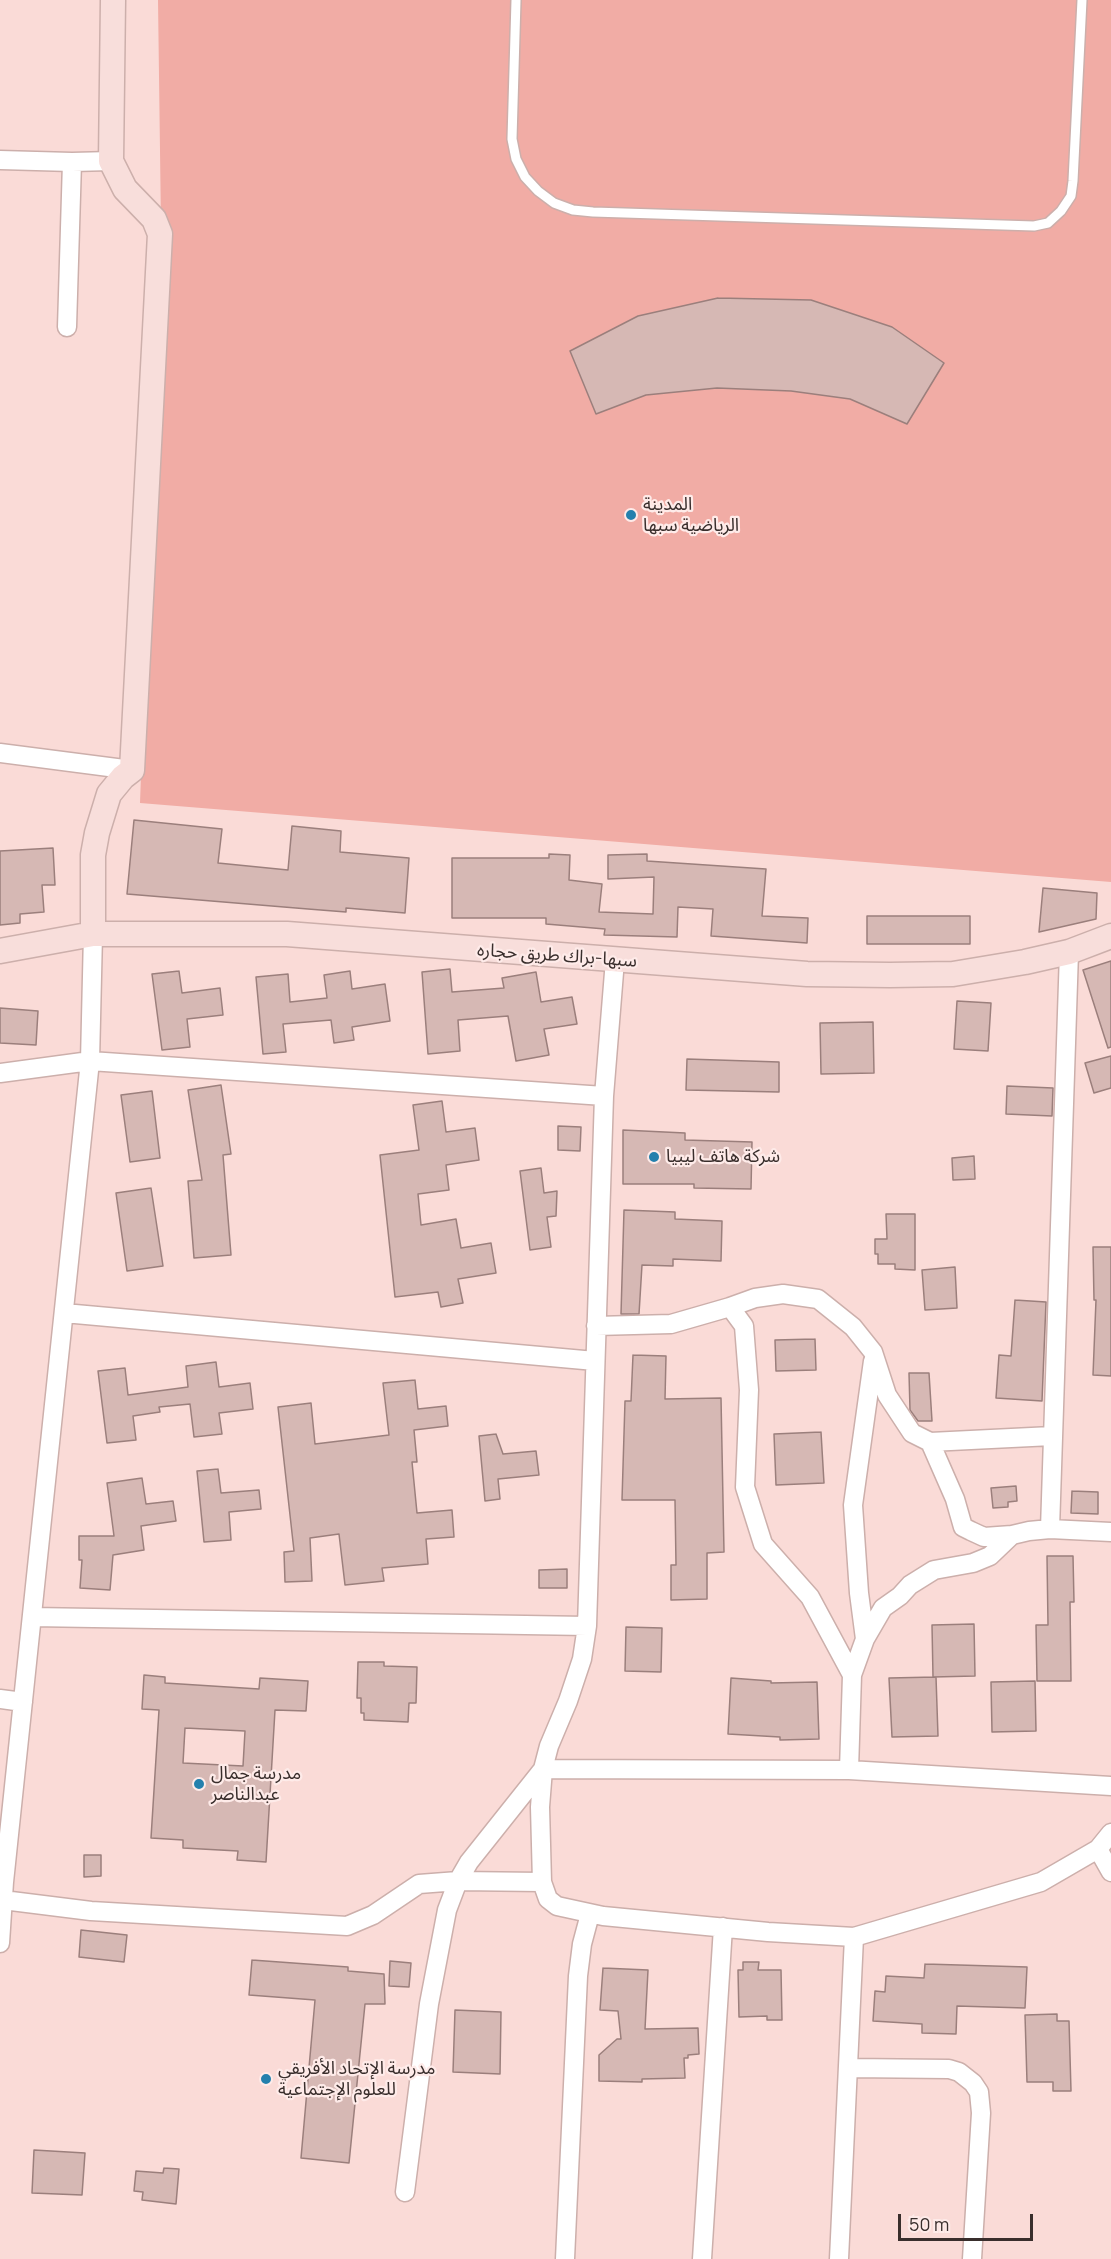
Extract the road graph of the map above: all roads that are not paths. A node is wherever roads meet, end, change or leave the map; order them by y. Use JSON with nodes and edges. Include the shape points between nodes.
{"nodes":[{"id":1,"x":113,"y":0,"type":"edge"},
{"id":2,"x":516,"y":0,"type":"edge"},
{"id":3,"x":1082,"y":0,"type":"edge"},
{"id":4,"x":0,"y":160,"type":"edge"},
{"id":5,"x":111,"y":161,"type":"junction"},
{"id":6,"x":72,"y":162,"type":"junction"},
{"id":7,"x":67,"y":327,"type":"dead end"},
{"id":8,"x":0,"y":753,"type":"edge"},
{"id":9,"x":132,"y":770,"type":"junction"},
{"id":10,"x":93,"y":934,"type":"junction"},
{"id":11,"x":1111,"y":936,"type":"edge"},
{"id":12,"x":0,"y":951,"type":"edge"},
{"id":13,"x":1069,"y":952,"type":"junction"},
{"id":14,"x":615,"y":960,"type":"junction"},
{"id":15,"x":90,"y":1061,"type":"junction"},
{"id":16,"x":0,"y":1073,"type":"edge"},
{"id":17,"x":604,"y":1096,"type":"junction"},
{"id":18,"x":730,"y":1307,"type":"junction"},
{"id":19,"x":64,"y":1313,"type":"junction"},
{"id":20,"x":596,"y":1326,"type":"junction"},
{"id":21,"x":874,"y":1356,"type":"junction"},
{"id":22,"x":595,"y":1361,"type":"junction"},
{"id":23,"x":1052,"y":1436,"type":"junction"},
{"id":24,"x":930,"y":1442,"type":"junction"},
{"id":25,"x":1050,"y":1530,"type":"junction"},
{"id":26,"x":1111,"y":1532,"type":"edge"},
{"id":27,"x":1012,"y":1535,"type":"junction"},
{"id":28,"x":32,"y":1617,"type":"junction"},
{"id":29,"x":587,"y":1626,"type":"junction"},
{"id":30,"x":865,"y":1639,"type":"junction"},
{"id":31,"x":852,"y":1674,"type":"junction"},
{"id":32,"x":0,"y":1699,"type":"edge"},
{"id":33,"x":23,"y":1702,"type":"junction"},
{"id":34,"x":543,"y":1769,"type":"junction"},
{"id":35,"x":849,"y":1770,"type":"junction"},
{"id":36,"x":1111,"y":1786,"type":"edge"},
{"id":37,"x":1111,"y":1833,"type":"edge"},
{"id":38,"x":1098,"y":1849,"type":"junction"},
{"id":39,"x":1111,"y":1872,"type":"edge"},
{"id":40,"x":458,"y":1881,"type":"junction"},
{"id":41,"x":542,"y":1882,"type":"junction"},
{"id":42,"x":2,"y":1888,"type":"edge"},
{"id":43,"x":590,"y":1914,"type":"junction"},
{"id":44,"x":0,"y":1925,"type":"edge"},
{"id":45,"x":723,"y":1927,"type":"junction"},
{"id":46,"x":854,"y":1938,"type":"junction"},
{"id":47,"x":0,"y":1943,"type":"edge"},
{"id":48,"x":849,"y":2068,"type":"junction"},
{"id":49,"x":405,"y":2193,"type":"dead end"},
{"id":50,"x":565,"y":2259,"type":"edge"},
{"id":51,"x":702,"y":2259,"type":"edge"},
{"id":52,"x":839,"y":2259,"type":"edge"},
{"id":53,"x":972,"y":2259,"type":"edge"}],
"edges":[{"from":1,"to":5,"type":"main road"},
{"from":2,"to":3,"type":"lane","via":[[512,140],[525,177],[554,203],[593,212],[1034,226],[1048,223],[1071,196]]},
{"from":4,"to":6,"type":"street"},
{"from":5,"to":6,"type":"street"},
{"from":5,"to":9,"type":"main road","via":[[125,189],[154,219],[160,234]]},
{"from":6,"to":7,"type":"street"},
{"from":8,"to":9,"type":"street"},
{"from":9,"to":10,"type":"main road","via":[[109,794],[97,833],[93,855]]},
{"from":10,"to":12,"type":"main road","name":"سبها-براك طريق حجاره"},
{"from":10,"to":14,"type":"main road","name":"سبها-براك طريق حجاره","via":[[287,934]]},
{"from":10,"to":15,"type":"street"},
{"from":11,"to":13,"type":"main road","name":"سبها-براك طريق حجاره"},
{"from":13,"to":14,"type":"main road","name":"سبها-براك طريق حجاره","via":[[953,974],[911,975],[807,974]]},
{"from":13,"to":23,"type":"street"},
{"from":14,"to":17,"type":"street"},
{"from":15,"to":16,"type":"street"},
{"from":15,"to":17,"type":"street"},
{"from":15,"to":19,"type":"street"},
{"from":17,"to":20,"type":"street"},
{"from":18,"to":20,"type":"street","via":[[670,1324]]},
{"from":18,"to":21,"type":"street","via":[[783,1294],[818,1299],[853,1327]]},
{"from":18,"to":31,"type":"street","via":[[744,1326],[748,1390],[745,1487],[754,1518],[763,1544],[810,1597]]},
{"from":19,"to":22,"type":"street"},
{"from":19,"to":28,"type":"street"},
{"from":20,"to":22,"type":"street"},
{"from":21,"to":24,"type":"street","via":[[887,1395],[912,1433]]},
{"from":21,"to":30,"type":"street","via":[[853,1505]]},
{"from":22,"to":29,"type":"street"},
{"from":23,"to":24,"type":"street"},
{"from":23,"to":25,"type":"street"},
{"from":24,"to":27,"type":"street","via":[[963,1527],[984,1537]]},
{"from":25,"to":26,"type":"street"},
{"from":25,"to":27,"type":"street"},
{"from":27,"to":30,"type":"street","via":[[990,1556],[934,1570],[920,1578],[883,1608]]},
{"from":28,"to":29,"type":"street"},
{"from":28,"to":33,"type":"street"},
{"from":29,"to":34,"type":"street","via":[[582,1659]]},
{"from":30,"to":31,"type":"street"},
{"from":31,"to":35,"type":"street"},
{"from":32,"to":33,"type":"street"},
{"from":33,"to":42,"type":"street"},
{"from":34,"to":35,"type":"street"},
{"from":34,"to":40,"type":"street"},
{"from":34,"to":41,"type":"street"},
{"from":35,"to":36,"type":"street"},
{"from":37,"to":38,"type":"street"},
{"from":38,"to":39,"type":"street"},
{"from":38,"to":46,"type":"street","via":[[1041,1882]]},
{"from":40,"to":41,"type":"street"},
{"from":40,"to":42,"type":"street","via":[[419,1884],[373,1915],[347,1926],[91,1911]]},
{"from":40,"to":49,"type":"street","via":[[447,1910],[429,2004]]},
{"from":41,"to":43,"type":"street","via":[[552,1903]]},
{"from":42,"to":44,"type":"street"},
{"from":43,"to":45,"type":"street"},
{"from":43,"to":50,"type":"street","via":[[578,1976]]},
{"from":44,"to":47,"type":"street"},
{"from":45,"to":46,"type":"street"},
{"from":45,"to":51,"type":"street"},
{"from":46,"to":48,"type":"street"},
{"from":48,"to":52,"type":"street"},
{"from":48,"to":53,"type":"street","via":[[949,2069],[959,2072],[979,2092]]}]}
